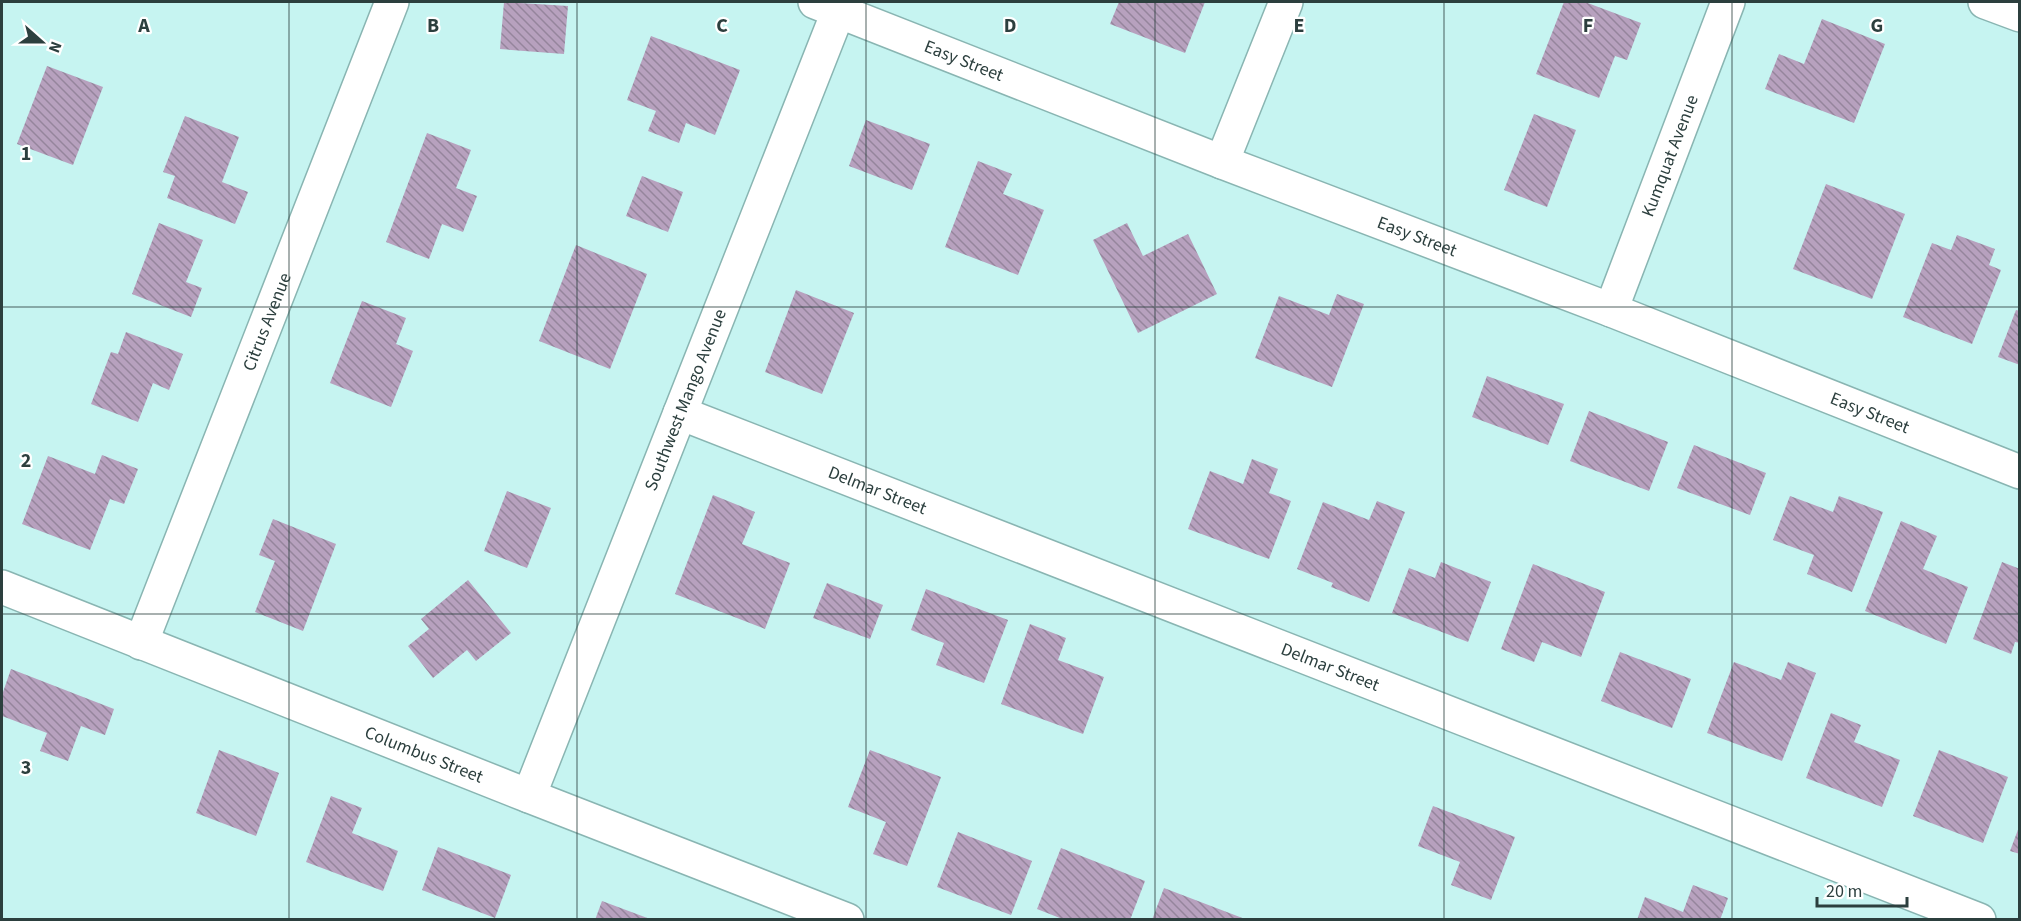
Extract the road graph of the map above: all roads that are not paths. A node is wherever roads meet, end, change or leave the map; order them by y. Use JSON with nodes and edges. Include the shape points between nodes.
{"nodes":[{"id":1,"x":392,"y":2,"type":"edge"},
{"id":2,"x":1286,"y":2,"type":"edge"},
{"id":3,"x":1728,"y":2,"type":"edge"},
{"id":4,"x":1985,"y":2,"type":"edge"},
{"id":5,"x":832,"y":4,"type":"edge"},
{"id":6,"x":2019,"y":15,"type":"edge"},
{"id":7,"x":1222,"y":162,"type":"junction"},
{"id":8,"x":1611,"y":310,"type":"junction"},
{"id":9,"x":680,"y":413,"type":"junction"},
{"id":10,"x":2019,"y":472,"type":"edge"},
{"id":11,"x":2,"y":587,"type":"edge"},
{"id":12,"x":141,"y":643,"type":"junction"},
{"id":13,"x":529,"y":796,"type":"junction"},
{"id":14,"x":847,"y":920,"type":"edge"},
{"id":15,"x":1979,"y":920,"type":"edge"}],
"edges":[{"from":1,"to":12,"type":"street","name":"Citrus Avenue"},
{"from":2,"to":7,"type":"street"},
{"from":3,"to":8,"type":"street","name":"Kumquat Avenue"},
{"from":4,"to":6,"type":"street"},
{"from":5,"to":7,"type":"street","name":"Easy Street"},
{"from":5,"to":9,"type":"street","name":"Southwest Mango Avenue"},
{"from":7,"to":8,"type":"street","name":"Easy Street"},
{"from":8,"to":10,"type":"street","name":"Easy Street"},
{"from":9,"to":13,"type":"street","name":"Southwest Mango Avenue"},
{"from":9,"to":15,"type":"street","name":"Delmar Street"},
{"from":11,"to":12,"type":"street","name":"Columbus Street"},
{"from":12,"to":13,"type":"street","name":"Columbus Street"},
{"from":13,"to":14,"type":"street","name":"Columbus Street"}]}
